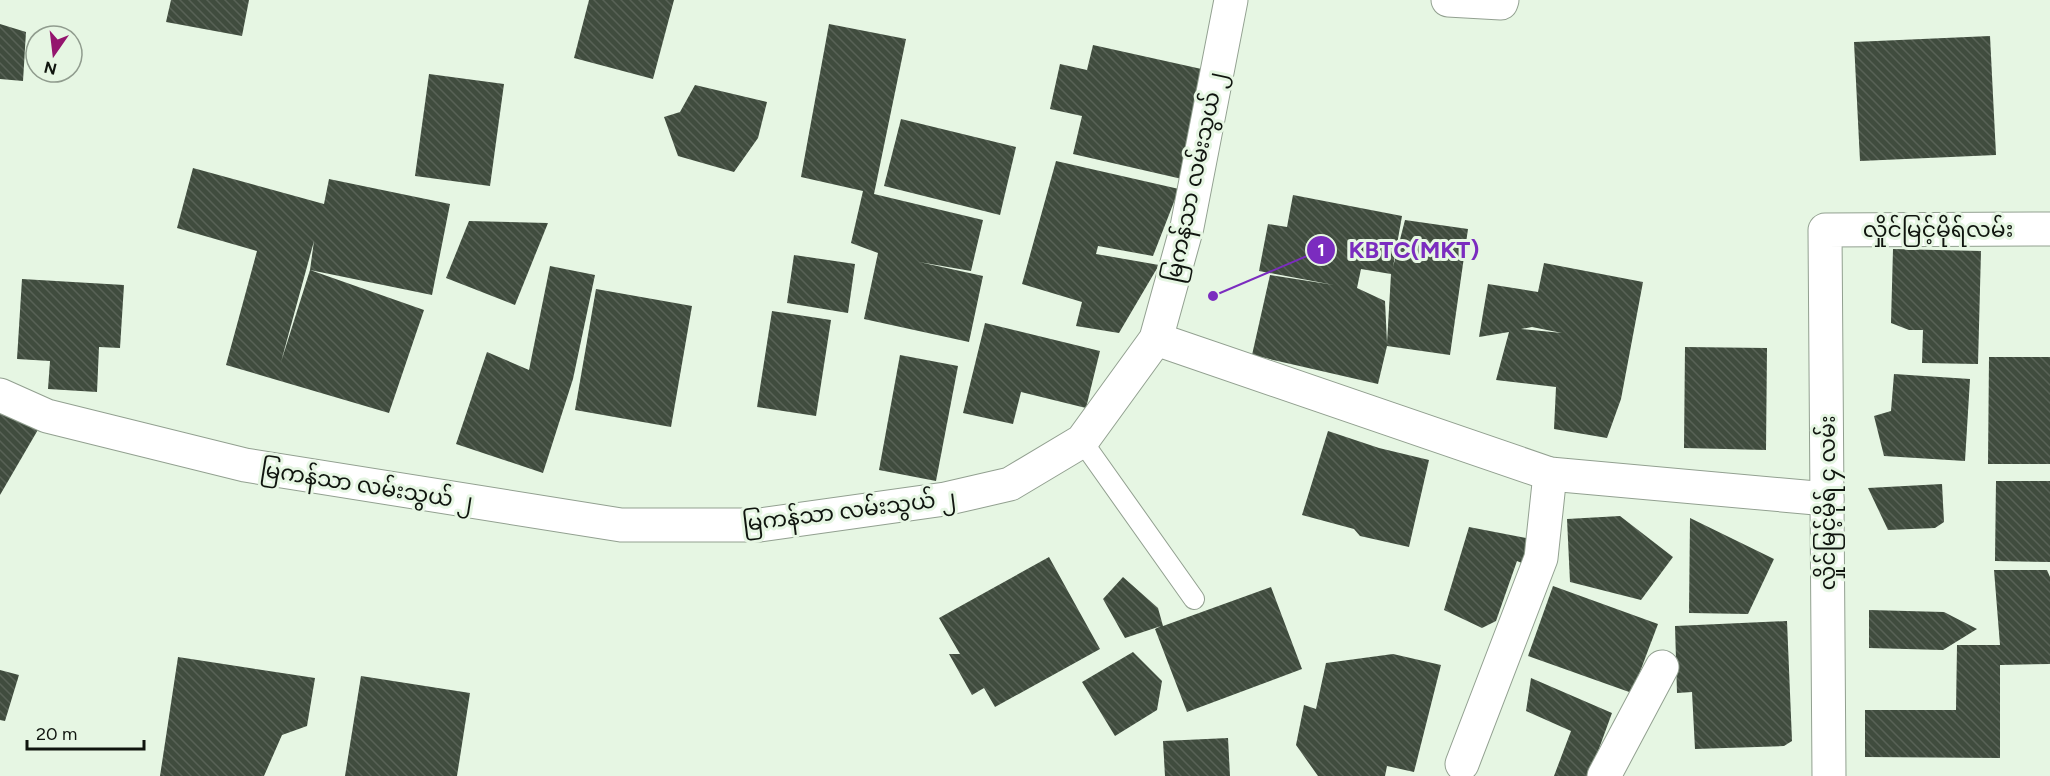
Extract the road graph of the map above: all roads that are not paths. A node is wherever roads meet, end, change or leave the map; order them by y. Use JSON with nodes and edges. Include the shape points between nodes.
{"nodes":[{"id":1,"x":1231,"y":0,"type":"edge"},
{"id":2,"x":1448,"y":0,"type":"edge"},
{"id":3,"x":1502,"y":0,"type":"edge"},
{"id":4,"x":1825,"y":230,"type":"joint"},
{"id":5,"x":2050,"y":230,"type":"edge"},
{"id":6,"x":1156,"y":339,"type":"junction"},
{"id":7,"x":0,"y":395,"type":"edge"},
{"id":8,"x":1082,"y":441,"type":"junction"},
{"id":9,"x":1550,"y":474,"type":"junction"},
{"id":10,"x":1827,"y":499,"type":"junction"},
{"id":11,"x":1194,"y":599,"type":"dead end"},
{"id":12,"x":1662,"y":667,"type":"dead end"},
{"id":13,"x":1462,"y":764,"type":"dead end"},
{"id":14,"x":1605,"y":776,"type":"edge"},
{"id":15,"x":1829,"y":776,"type":"edge"}],
"edges":[{"from":1,"to":6,"type":"street","name":"မြကန်သာ လမ်းသွယ် ၂","via":[[1187,227]]},
{"from":2,"to":3,"type":"street"},
{"from":4,"to":5,"type":"street","name":"လှိုင်မြင့်မိုရ်လမ်း"},
{"from":4,"to":10,"type":"street","name":"လှိုင်မြင့်မိုရ် ၄ လမ်း"},
{"from":6,"to":8,"type":"street","name":"မြကန်သာ လမ်းသွယ် ၂"},
{"from":6,"to":9,"type":"street"},
{"from":7,"to":8,"type":"street","name":"မြကန်သာ လမ်းသွယ် ၂","via":[[47,416],[245,465],[621,525],[760,525],[945,499],[1010,484]]},
{"from":8,"to":11,"type":"lane"},
{"from":9,"to":10,"type":"street"},
{"from":9,"to":13,"type":"street","via":[[1541,558]]},
{"from":10,"to":15,"type":"street","name":"လှိုင်မြင့်မိုရ် ၄ လမ်း"},
{"from":12,"to":14,"type":"street"}]}
